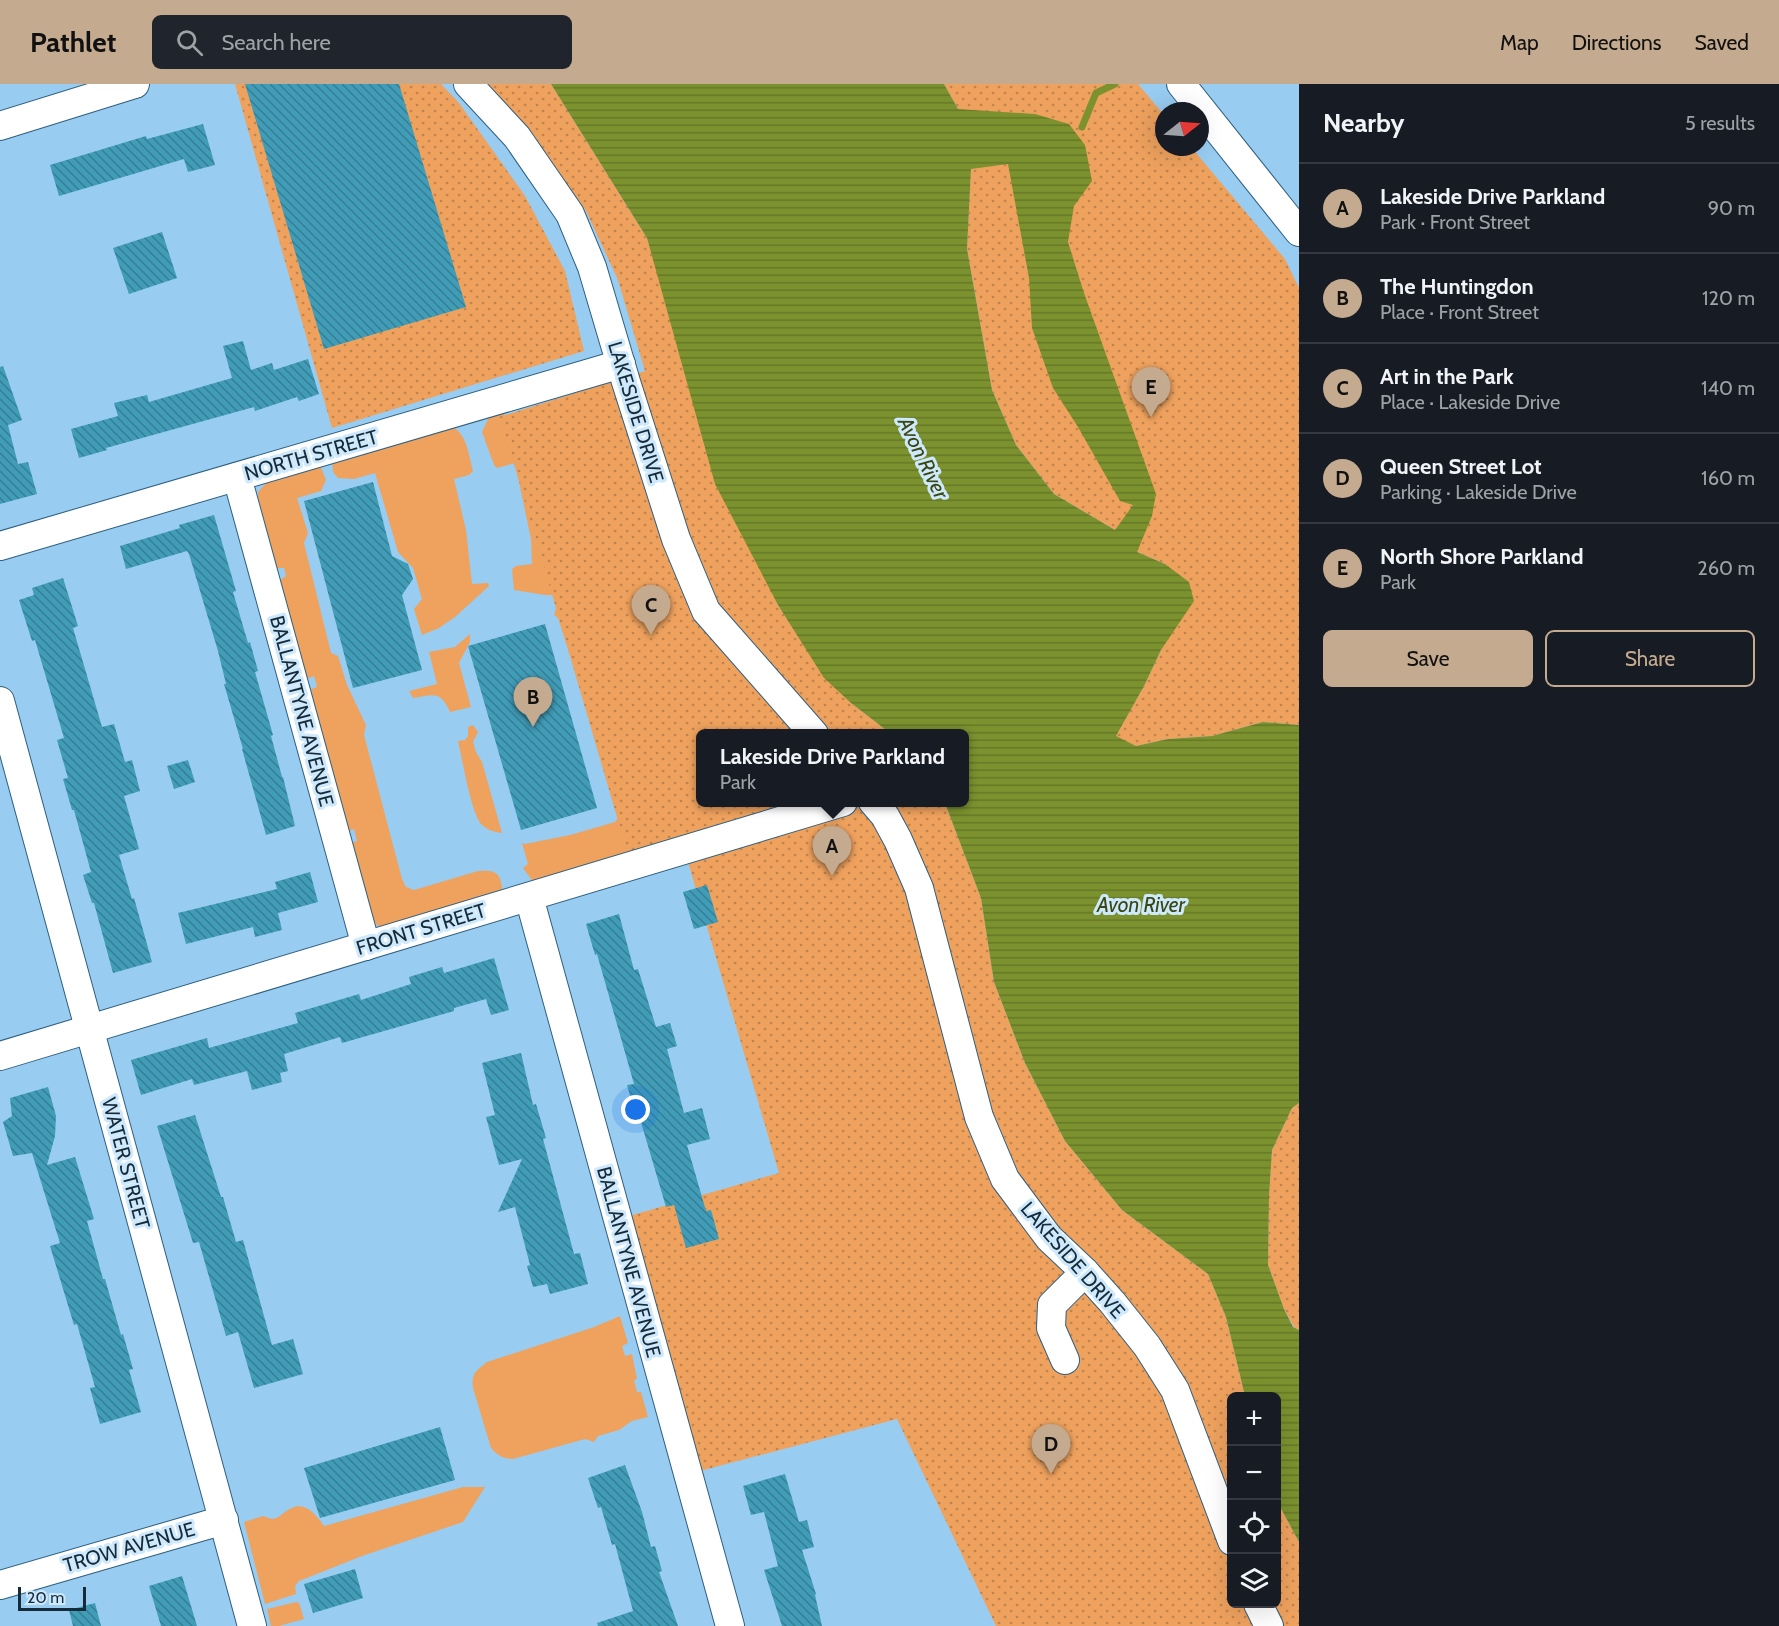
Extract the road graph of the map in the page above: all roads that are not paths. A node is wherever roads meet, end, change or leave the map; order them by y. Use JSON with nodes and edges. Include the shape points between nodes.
{"nodes":[{"id":1,"x":135,"y":84,"type":"edge"},
{"id":2,"x":468,"y":84,"type":"edge"},
{"id":3,"x":1181,"y":84,"type":"edge"},
{"id":4,"x":0,"y":126,"type":"edge"},
{"id":5,"x":1299,"y":232,"type":"edge"},
{"id":6,"x":621,"y":364,"type":"junction"},
{"id":7,"x":237,"y":477,"type":"junction"},
{"id":8,"x":0,"y":546,"type":"edge"},
{"id":9,"x":0,"y":701,"type":"edge"},
{"id":10,"x":810,"y":729,"type":"edge"},
{"id":11,"x":826,"y":807,"type":"edge"},
{"id":12,"x":877,"y":807,"type":"edge"},
{"id":13,"x":528,"y":897,"type":"junction"},
{"id":14,"x":366,"y":946,"type":"junction"},
{"id":15,"x":90,"y":1029,"type":"junction"},
{"id":16,"x":0,"y":1056,"type":"edge"},
{"id":17,"x":1085,"y":1272,"type":"junction"},
{"id":18,"x":1065,"y":1360,"type":"dead end"},
{"id":19,"x":224,"y":1520,"type":"junction"},
{"id":20,"x":1227,"y":1528,"type":"edge"},
{"id":21,"x":0,"y":1585,"type":"edge"},
{"id":22,"x":1260,"y":1608,"type":"edge"},
{"id":23,"x":252,"y":1626,"type":"edge"},
{"id":24,"x":730,"y":1626,"type":"edge"},
{"id":25,"x":1269,"y":1626,"type":"edge"}],
"edges":[{"from":1,"to":4,"type":"street"},
{"from":2,"to":6,"type":"street","name":"LAKESIDE DRIVE","via":[[517,137],[570,214],[592,267]]},
{"from":3,"to":5,"type":"street"},
{"from":6,"to":7,"type":"street","name":"NORTH STREET"},
{"from":6,"to":10,"type":"street","name":"LAKESIDE DRIVE","via":[[676,539],[706,610]]},
{"from":7,"to":8,"type":"street","name":"NORTH STREET"},
{"from":7,"to":14,"type":"street","name":"BALLANTYNE AVENUE"},
{"from":9,"to":15,"type":"street","name":"WATER STREET"},
{"from":11,"to":13,"type":"street","name":"FRONT STREET"},
{"from":12,"to":17,"type":"street","name":"LAKESIDE DRIVE","via":[[898,840],[919,888],[979,1117],[1005,1179],[1049,1238]]},
{"from":13,"to":14,"type":"street","name":"FRONT STREET"},
{"from":13,"to":24,"type":"street","name":"BALLANTYNE AVENUE"},
{"from":14,"to":15,"type":"street","name":"FRONT STREET"},
{"from":15,"to":16,"type":"street","name":"FRONT STREET"},
{"from":15,"to":19,"type":"street","name":"WATER STREET"},
{"from":17,"to":18,"type":"street","via":[[1052,1305],[1051,1328]]},
{"from":17,"to":20,"type":"street","name":"LAKESIDE DRIVE","via":[[1147,1346],[1175,1390]]},
{"from":19,"to":21,"type":"street","name":"TROW AVENUE"},
{"from":19,"to":23,"type":"street","name":"WATER STREET"},
{"from":22,"to":25,"type":"street"}]}
